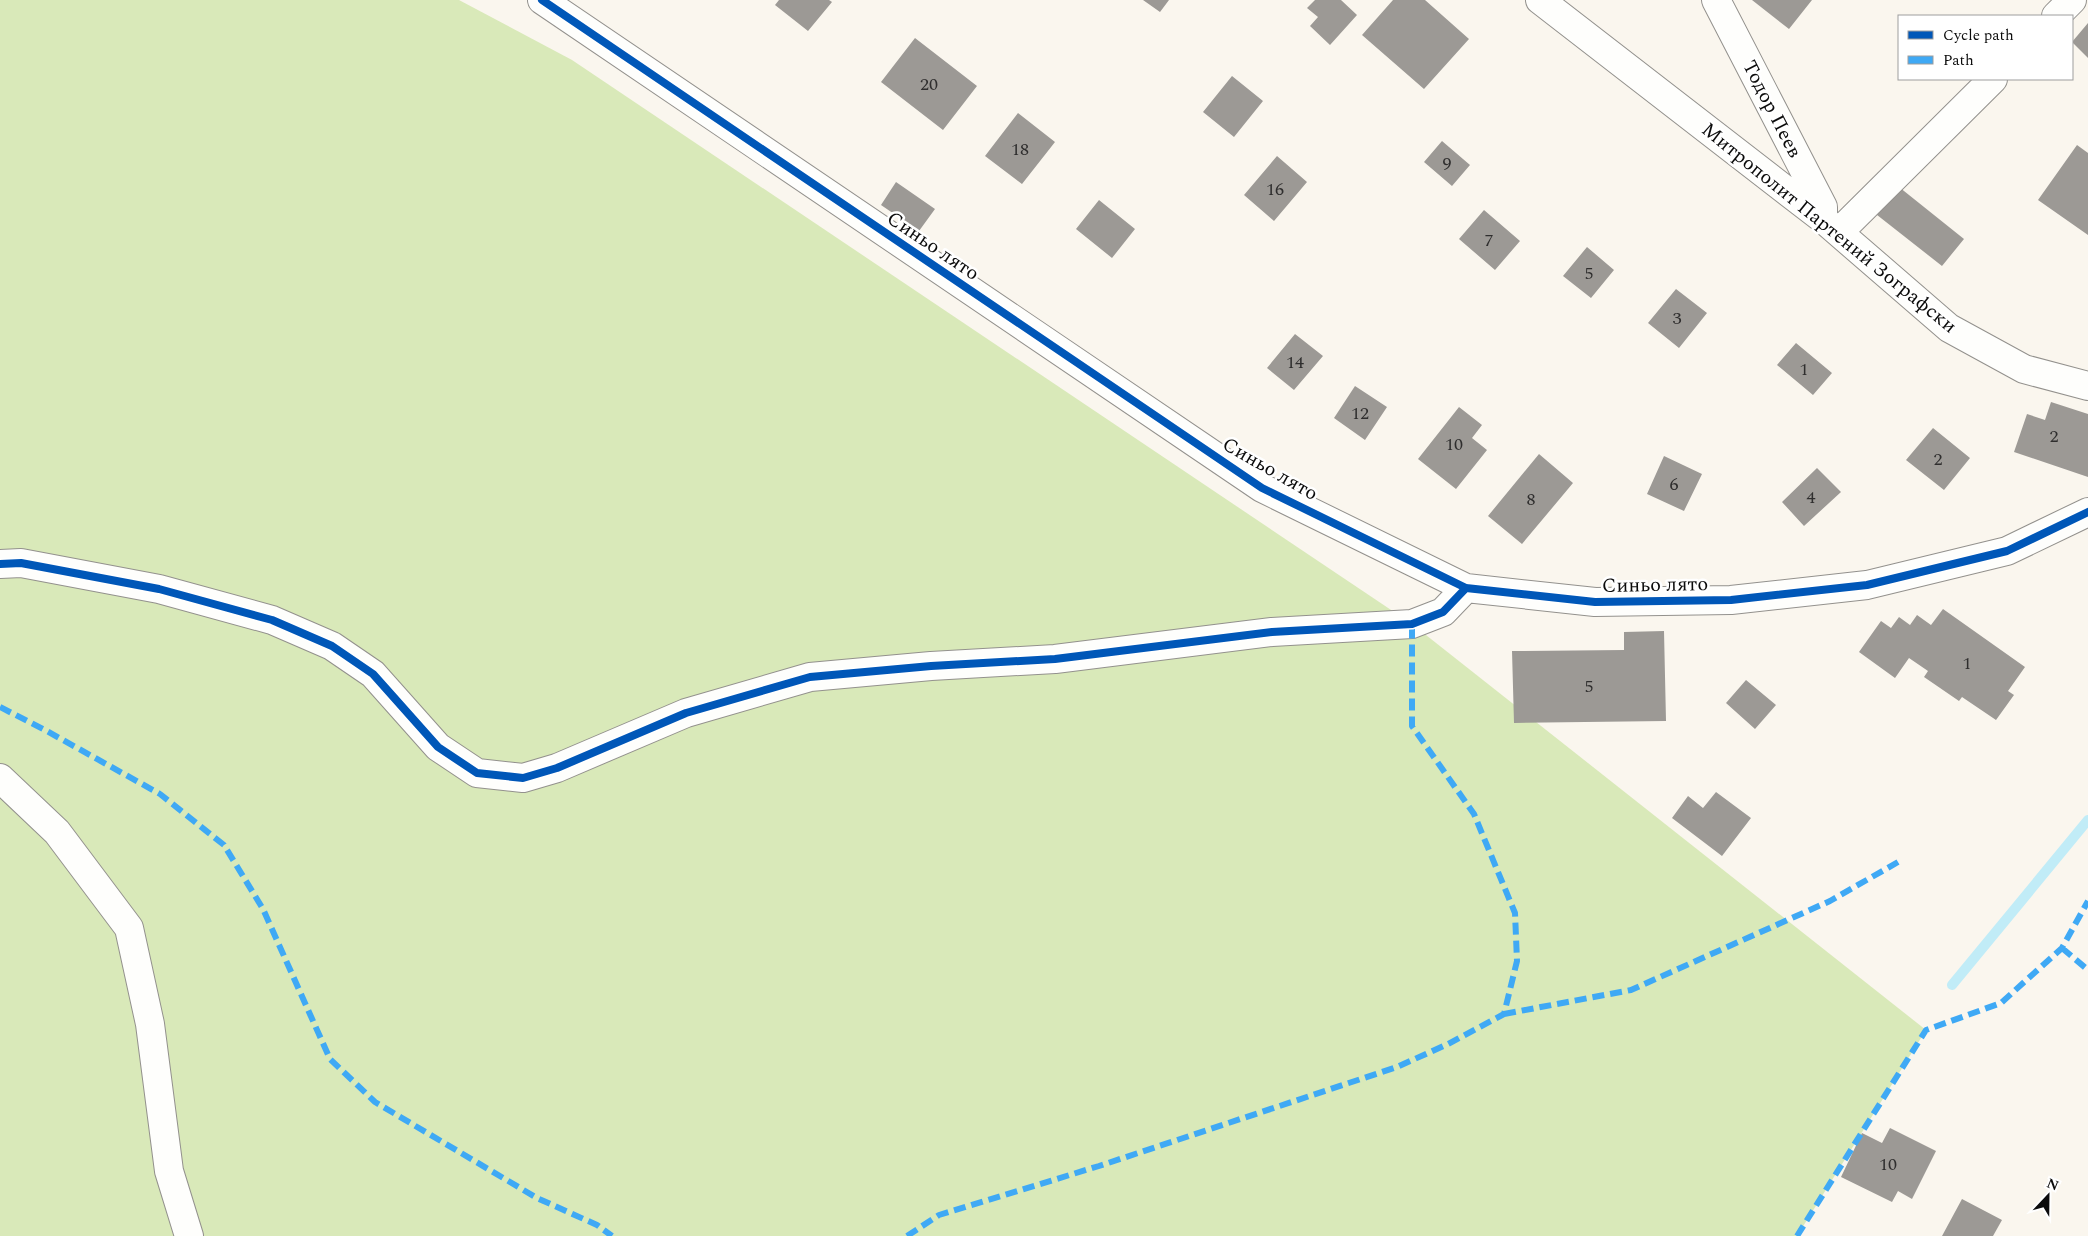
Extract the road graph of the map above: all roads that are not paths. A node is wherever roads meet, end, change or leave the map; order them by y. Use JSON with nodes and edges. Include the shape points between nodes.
{"nodes":[{"id":1,"x":542,"y":0,"type":"edge"},
{"id":2,"x":1540,"y":0,"type":"edge"},
{"id":3,"x":1716,"y":0,"type":"edge"},
{"id":4,"x":2072,"y":0,"type":"edge"},
{"id":5,"x":2057,"y":15,"type":"edge"},
{"id":6,"x":1992,"y":80,"type":"edge"},
{"id":7,"x":1831,"y":226,"type":"junction"},
{"id":8,"x":2088,"y":386,"type":"edge"},
{"id":9,"x":2088,"y":512,"type":"edge"},
{"id":10,"x":0,"y":564,"type":"edge"},
{"id":11,"x":1466,"y":588,"type":"junction"},
{"id":12,"x":0,"y":778,"type":"edge"},
{"id":13,"x":189,"y":1236,"type":"edge"}],
"edges":[{"from":1,"to":11,"type":"street","name":"Синьо лято","via":[[1262,488]]},
{"from":2,"to":7,"type":"street","name":"Митрополит Партений Зографски"},
{"from":3,"to":7,"type":"street","name":"Тодор Пеев"},
{"from":4,"to":5,"type":"street"},
{"from":6,"to":7,"type":"street"},
{"from":7,"to":8,"type":"street","name":"Митрополит Партений Зографски","via":[[1949,328],[2024,368]]},
{"from":9,"to":11,"type":"street","name":"Синьо лято","via":[[2008,551],[1866,585],[1731,600],[1595,602]]},
{"from":10,"to":11,"type":"street","via":[[21,562],[159,589],[272,620],[332,646],[373,674],[438,747],[477,773],[523,778],[558,768],[686,713],[810,677],[1055,659],[1272,632],[1412,624],[1443,612]]},
{"from":12,"to":13,"type":"street","via":[[57,832],[129,928],[150,1024],[169,1171]]}]}
